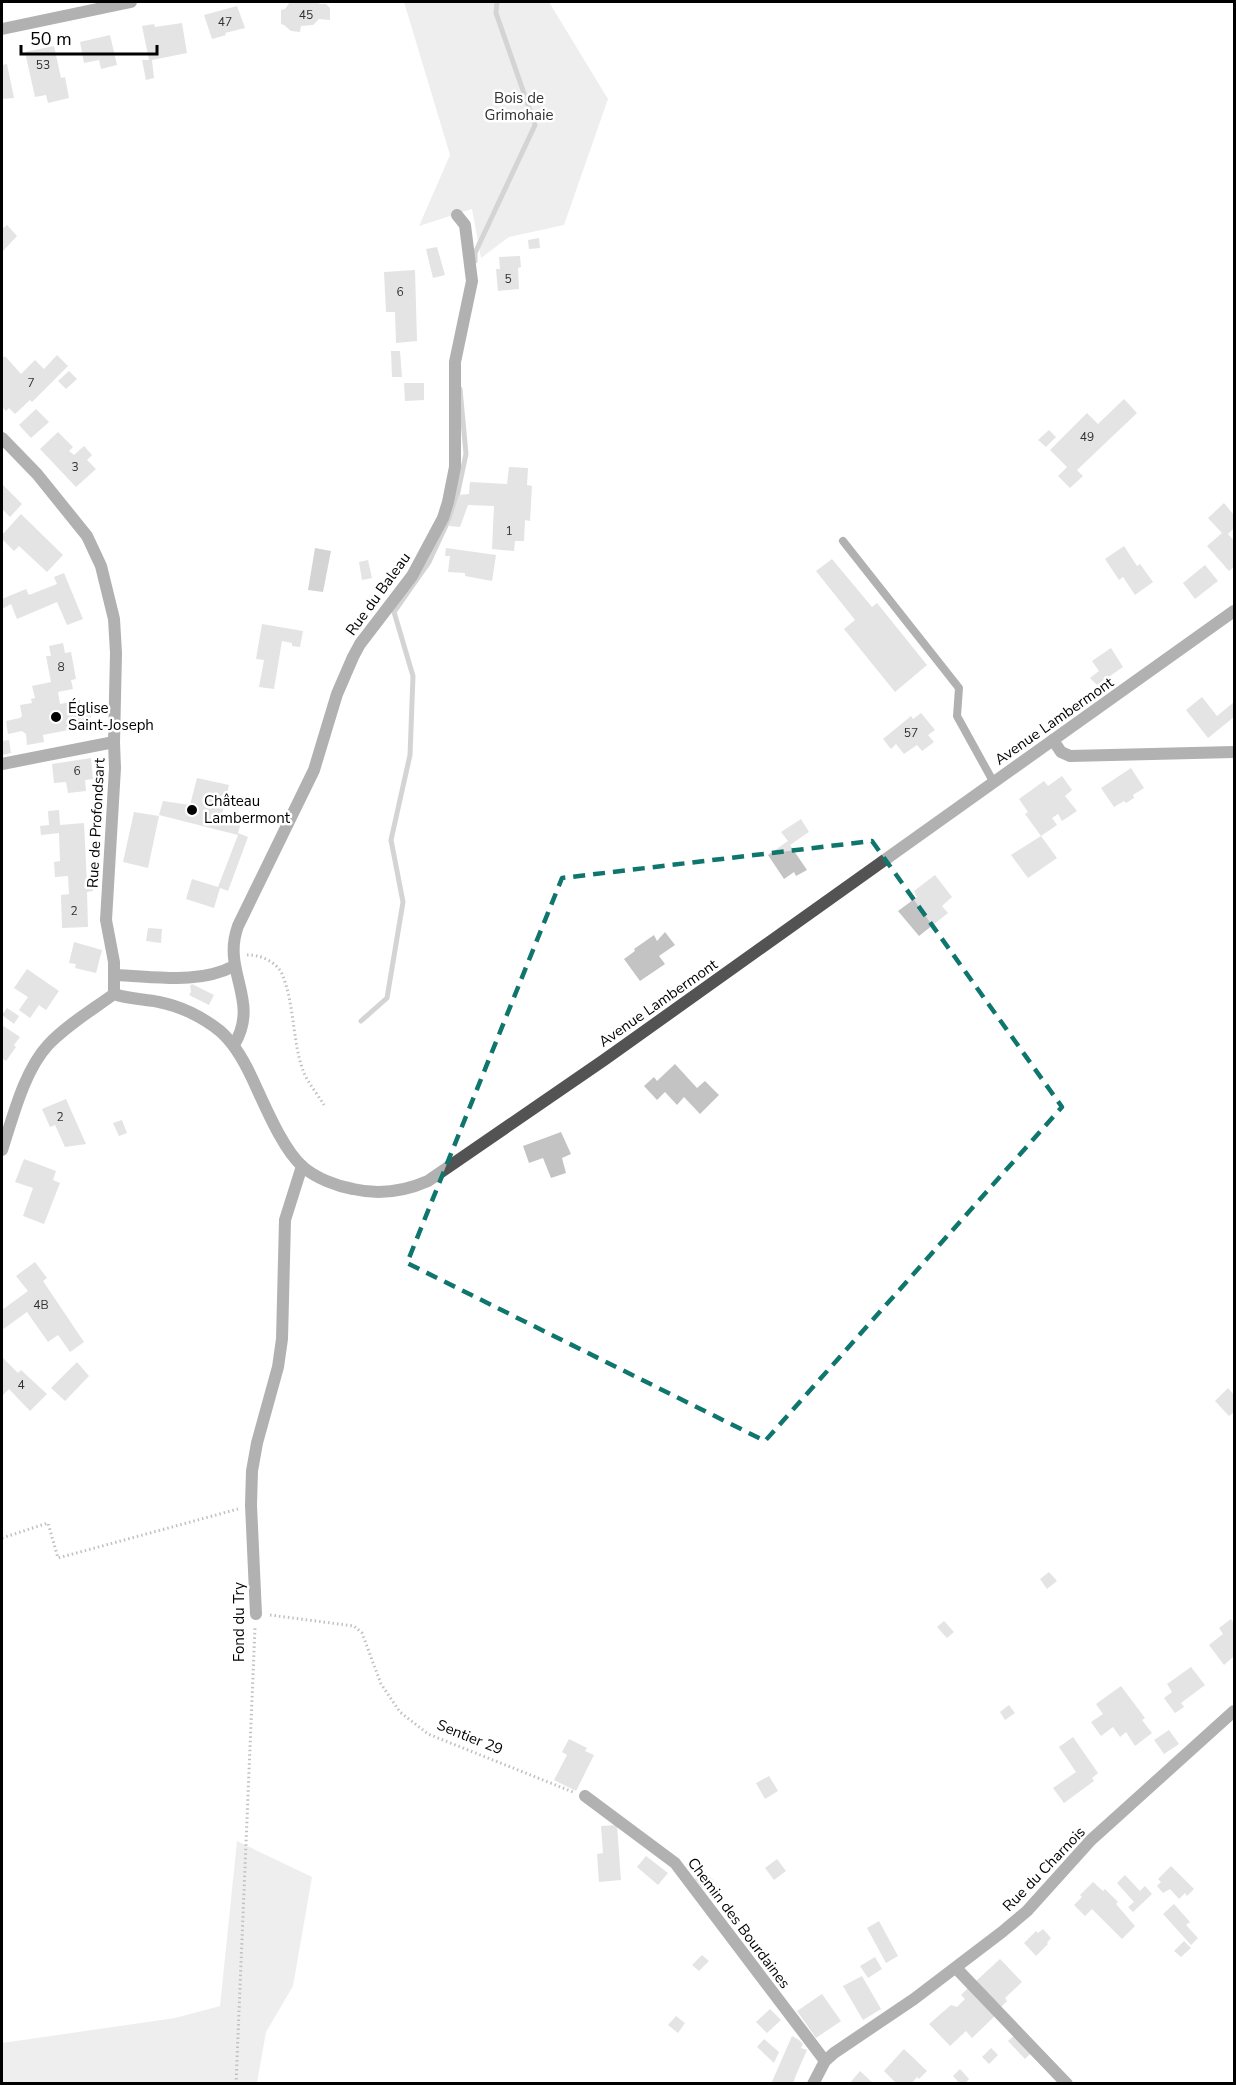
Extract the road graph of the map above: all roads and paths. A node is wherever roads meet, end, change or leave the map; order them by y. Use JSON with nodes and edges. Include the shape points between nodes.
{"nodes":[{"id":1,"x":131,"y":2,"type":"edge"},
{"id":2,"x":2,"y":29,"type":"edge"},
{"id":3,"x":457,"y":215,"type":"dead end"},
{"id":4,"x":2,"y":440,"type":"edge"},
{"id":5,"x":843,"y":541,"type":"dead end"},
{"id":6,"x":1234,"y":611,"type":"edge"},
{"id":7,"x":1053,"y":740,"type":"junction"},
{"id":8,"x":114,"y":742,"type":"junction"},
{"id":9,"x":1234,"y":752,"type":"edge"},
{"id":10,"x":2,"y":764,"type":"edge"},
{"id":11,"x":994,"y":783,"type":"junction"},
{"id":12,"x":233,"y":961,"type":"junction"},
{"id":13,"x":114,"y":975,"type":"junction"},
{"id":14,"x":114,"y":994,"type":"junction"},
{"id":15,"x":234,"y":1045,"type":"junction"},
{"id":16,"x":324,"y":1105,"type":"dead end"},
{"id":17,"x":2,"y":1150,"type":"edge"},
{"id":18,"x":302,"y":1166,"type":"junction"},
{"id":19,"x":251,"y":1505,"type":"junction"},
{"id":20,"x":2,"y":1538,"type":"edge"},
{"id":21,"x":256,"y":1614,"type":"junction"},
{"id":22,"x":1234,"y":1711,"type":"edge"},
{"id":23,"x":585,"y":1797,"type":"joint"},
{"id":24,"x":956,"y":1968,"type":"junction"},
{"id":25,"x":825,"y":2061,"type":"junction"},
{"id":26,"x":236,"y":2084,"type":"edge"},
{"id":27,"x":813,"y":2084,"type":"edge"},
{"id":28,"x":1067,"y":2084,"type":"edge"}],
"edges":[{"from":1,"to":2,"type":"street"},
{"from":3,"to":12,"type":"street","name":"Rue du Baleau","via":[[465,225],[472,281],[456,355],[455,467],[448,502],[412,576],[352,657],[314,770],[238,926]]},
{"from":4,"to":8,"type":"street","name":"Rue de Profondsart","via":[[74,518],[101,566],[116,633]]},
{"from":5,"to":11,"type":"lane","via":[[959,688],[957,716]]},
{"from":6,"to":7,"type":"street","name":"Avenue Lambermont"},
{"from":7,"to":9,"type":"street","via":[[1061,752],[1070,756]]},
{"from":7,"to":11,"type":"street","name":"Avenue Lambermont"},
{"from":8,"to":10,"type":"street"},
{"from":8,"to":13,"type":"street","name":"Rue de Profondsart","via":[[114,809],[106,920]]},
{"from":11,"to":18,"type":"street","name":"Avenue Lambermont","via":[[428,1181],[397,1192],[364,1191],[332,1183]]},
{"from":12,"to":13,"type":"street","via":[[219,974],[202,978]]},
{"from":12,"to":15,"type":"street","name":"Rue du Baleau","via":[[244,1005],[241,1033]]},
{"from":12,"to":16,"type":"path","via":[[252,955],[276,965],[282,973],[304,1074]]},
{"from":13,"to":14,"type":"street","name":"Rue de Profondsart"},
{"from":14,"to":15,"type":"street","name":"Avenue Lambermont","via":[[177,1007],[201,1018]]},
{"from":14,"to":17,"type":"street","via":[[61,1033],[40,1055]]},
{"from":15,"to":18,"type":"street","name":"Avenue Lambermont","via":[[276,1127]]},
{"from":18,"to":19,"type":"street","name":"Fond du Try","via":[[285,1220],[282,1339],[257,1443]]},
{"from":19,"to":20,"type":"path","via":[[58,1558],[48,1523]]},
{"from":19,"to":21,"type":"street","name":"Fond du Try"},
{"from":21,"to":23,"type":"path","name":"Sentier 29","via":[[354,1626],[362,1633],[381,1684],[400,1712],[428,1734]]},
{"from":21,"to":26,"type":"path","name":"Fond du Try"},
{"from":22,"to":24,"type":"street","name":"Rue du Charnois","via":[[1091,1840],[1027,1911]]},
{"from":23,"to":25,"type":"street","name":"Chemin des Bourdaines","via":[[675,1863]]},
{"from":24,"to":25,"type":"street","name":"Rue du Charnois"},
{"from":24,"to":28,"type":"street"},
{"from":25,"to":27,"type":"street","name":"Rue du Charnois"}]}
